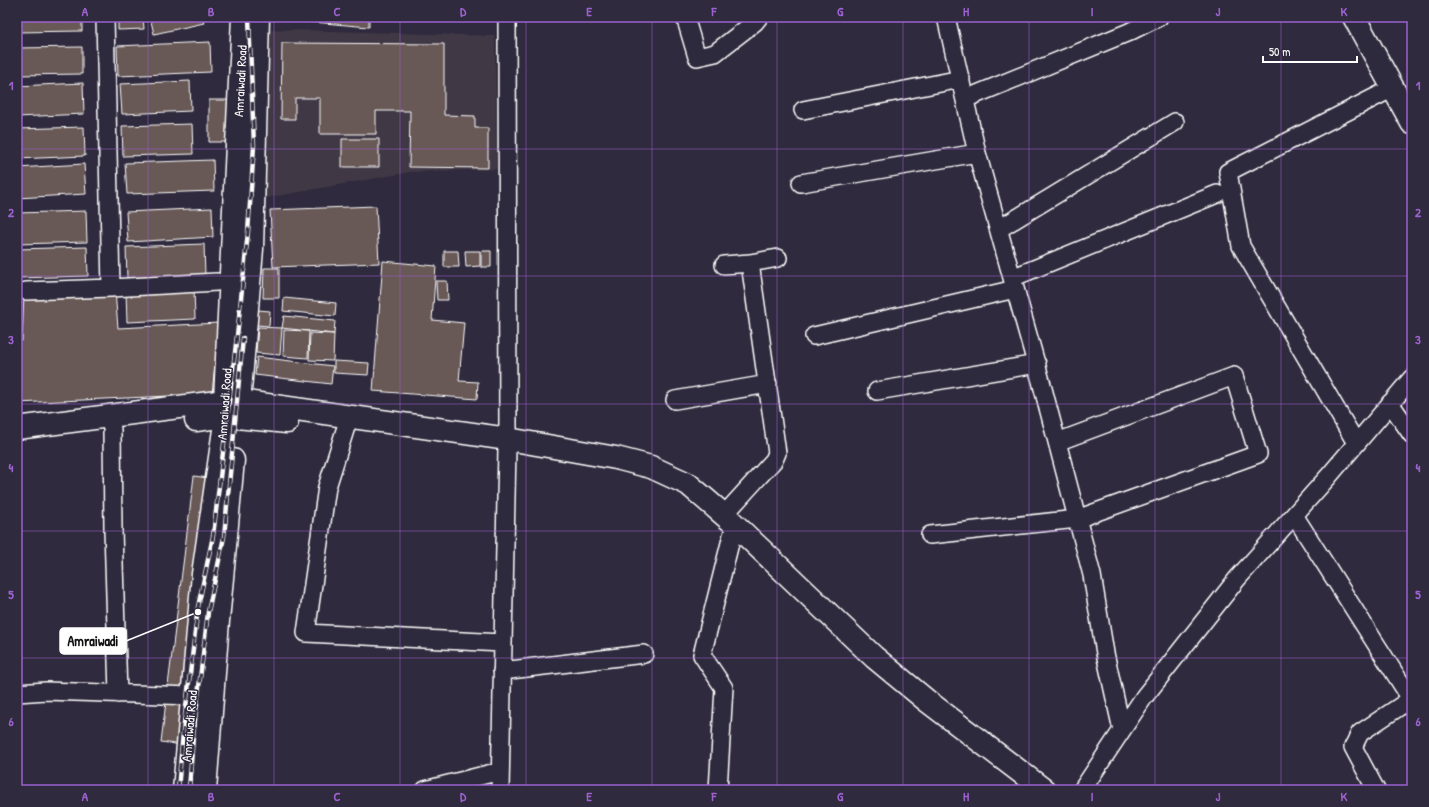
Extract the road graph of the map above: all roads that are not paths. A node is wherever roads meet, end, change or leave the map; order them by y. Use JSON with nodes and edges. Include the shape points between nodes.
{"nodes":[{"id":1,"x":105,"y":17,"type":"edge"},
{"id":2,"x":243,"y":17,"type":"edge"},
{"id":3,"x":258,"y":17,"type":"edge"},
{"id":4,"x":507,"y":17,"type":"edge"},
{"id":5,"x":685,"y":17,"type":"edge"},
{"id":6,"x":759,"y":17,"type":"edge"},
{"id":7,"x":1159,"y":17,"type":"edge"},
{"id":8,"x":1354,"y":17,"type":"edge"},
{"id":9,"x":949,"y":18,"type":"edge"},
{"id":10,"x":961,"y":79,"type":"junction"},
{"id":11,"x":1393,"y":88,"type":"junction"},
{"id":12,"x":965,"y":99,"type":"junction"},
{"id":13,"x":803,"y":110,"type":"dead end"},
{"id":14,"x":1175,"y":122,"type":"dead end"},
{"id":15,"x":1412,"y":123,"type":"edge"},
{"id":16,"x":977,"y":153,"type":"junction"},
{"id":17,"x":801,"y":183,"type":"dead end"},
{"id":18,"x":1217,"y":194,"type":"dead end"},
{"id":19,"x":999,"y":229,"type":"junction"},
{"id":20,"x":778,"y":258,"type":"dead end"},
{"id":21,"x":750,"y":262,"type":"junction"},
{"id":22,"x":724,"y":264,"type":"dead end"},
{"id":23,"x":217,"y":282,"type":"dead end"},
{"id":24,"x":1014,"y":283,"type":"junction"},
{"id":25,"x":111,"y":288,"type":"junction"},
{"id":26,"x":26,"y":291,"type":"dead end"},
{"id":27,"x":814,"y":336,"type":"dead end"},
{"id":28,"x":1037,"y":364,"type":"junction"},
{"id":29,"x":1412,"y":378,"type":"edge"},
{"id":30,"x":768,"y":384,"type":"junction"},
{"id":31,"x":877,"y":391,"type":"dead end"},
{"id":32,"x":675,"y":400,"type":"dead end"},
{"id":33,"x":1390,"y":403,"type":"junction"},
{"id":34,"x":232,"y":409,"type":"junction"},
{"id":35,"x":346,"y":427,"type":"junction"},
{"id":36,"x":17,"y":428,"type":"edge"},
{"id":37,"x":112,"y":429,"type":"junction"},
{"id":38,"x":1412,"y":435,"type":"edge"},
{"id":39,"x":17,"y":440,"type":"edge"},
{"id":40,"x":1057,"y":442,"type":"junction"},
{"id":41,"x":1356,"y":443,"type":"junction"},
{"id":42,"x":508,"y":444,"type":"junction"},
{"id":43,"x":724,"y":515,"type":"junction"},
{"id":44,"x":1294,"y":515,"type":"junction"},
{"id":45,"x":1077,"y":519,"type":"junction"},
{"id":46,"x":732,"y":535,"type":"junction"},
{"id":47,"x":930,"y":535,"type":"dead end"},
{"id":48,"x":502,"y":643,"type":"junction"},
{"id":49,"x":644,"y":654,"type":"dead end"},
{"id":50,"x":502,"y":671,"type":"junction"},
{"id":51,"x":17,"y":693,"type":"edge"},
{"id":52,"x":118,"y":694,"type":"junction"},
{"id":53,"x":192,"y":696,"type":"junction"},
{"id":54,"x":1411,"y":699,"type":"edge"},
{"id":55,"x":1122,"y":730,"type":"junction"},
{"id":56,"x":500,"y":771,"type":"junction"},
{"id":57,"x":184,"y":790,"type":"edge"},
{"id":58,"x":205,"y":790,"type":"edge"},
{"id":59,"x":425,"y":790,"type":"edge"},
{"id":60,"x":500,"y":790,"type":"edge"},
{"id":61,"x":718,"y":790,"type":"edge"},
{"id":62,"x":1028,"y":790,"type":"edge"},
{"id":63,"x":1044,"y":790,"type":"edge"},
{"id":64,"x":1082,"y":790,"type":"edge"},
{"id":65,"x":1376,"y":790,"type":"edge"}],
"edges":[{"from":1,"to":25,"type":"street"},
{"from":2,"to":34,"type":"main road","name":"Amraiwadi Road"},
{"from":3,"to":34,"type":"main road","via":[[252,249]]},
{"from":4,"to":42,"type":"street"},
{"from":5,"to":6,"type":"street","via":[[697,57],[715,53]]},
{"from":7,"to":12,"type":"street","via":[[1129,32]]},
{"from":8,"to":11,"type":"main road"},
{"from":9,"to":10,"type":"street"},
{"from":10,"to":12,"type":"street"},
{"from":10,"to":13,"type":"street"},
{"from":11,"to":15,"type":"main road"},
{"from":11,"to":41,"type":"street","via":[[1228,172],[1241,246]]},
{"from":12,"to":16,"type":"street"},
{"from":14,"to":19,"type":"street"},
{"from":16,"to":17,"type":"street"},
{"from":16,"to":19,"type":"street"},
{"from":18,"to":24,"type":"street"},
{"from":19,"to":24,"type":"street"},
{"from":20,"to":21,"type":"street"},
{"from":21,"to":22,"type":"street"},
{"from":21,"to":30,"type":"street"},
{"from":23,"to":25,"type":"street"},
{"from":24,"to":27,"type":"street"},
{"from":24,"to":28,"type":"street"},
{"from":25,"to":26,"type":"street"},
{"from":28,"to":31,"type":"street"},
{"from":28,"to":40,"type":"street"},
{"from":29,"to":33,"type":"street"},
{"from":30,"to":32,"type":"street"},
{"from":30,"to":43,"type":"street","via":[[778,453]]},
{"from":33,"to":38,"type":"street"},
{"from":33,"to":41,"type":"street"},
{"from":34,"to":35,"type":"main road"},
{"from":34,"to":36,"type":"main road"},
{"from":34,"to":37,"type":"main road"},
{"from":34,"to":42,"type":"main road"},
{"from":34,"to":53,"type":"main road","name":"Amraiwadi Road","via":[[203,574]]},
{"from":34,"to":58,"type":"main road"},
{"from":35,"to":42,"type":"main road"},
{"from":35,"to":48,"type":"street","via":[[327,487],[306,633]]},
{"from":37,"to":39,"type":"main road"},
{"from":37,"to":52,"type":"street"},
{"from":40,"to":45,"type":"street"},
{"from":40,"to":45,"type":"street","via":[[1234,376],[1258,454]]},
{"from":41,"to":44,"type":"street"},
{"from":42,"to":43,"type":"main road","via":[[616,458],[651,467],[688,484]]},
{"from":42,"to":46,"type":"main road","via":[[648,477],[682,492]]},
{"from":42,"to":48,"type":"street"},
{"from":43,"to":63,"type":"main road","via":[[874,657]]},
{"from":44,"to":54,"type":"street"},
{"from":44,"to":55,"type":"street","via":[[1236,580],[1144,697]]},
{"from":45,"to":47,"type":"street"},
{"from":45,"to":55,"type":"street","via":[[1092,575],[1105,653]]},
{"from":46,"to":61,"type":"street","via":[[702,655],[724,688]]},
{"from":46,"to":62,"type":"main road","via":[[867,664]]},
{"from":48,"to":50,"type":"street"},
{"from":49,"to":50,"type":"street"},
{"from":50,"to":56,"type":"street"},
{"from":51,"to":52,"type":"street"},
{"from":52,"to":53,"type":"street"},
{"from":53,"to":57,"type":"main road","name":"Amraiwadi Road"},
{"from":54,"to":65,"type":"street","via":[[1360,733],[1353,748]]},
{"from":55,"to":64,"type":"street"},
{"from":56,"to":59,"type":"street"},
{"from":56,"to":60,"type":"street"}]}
